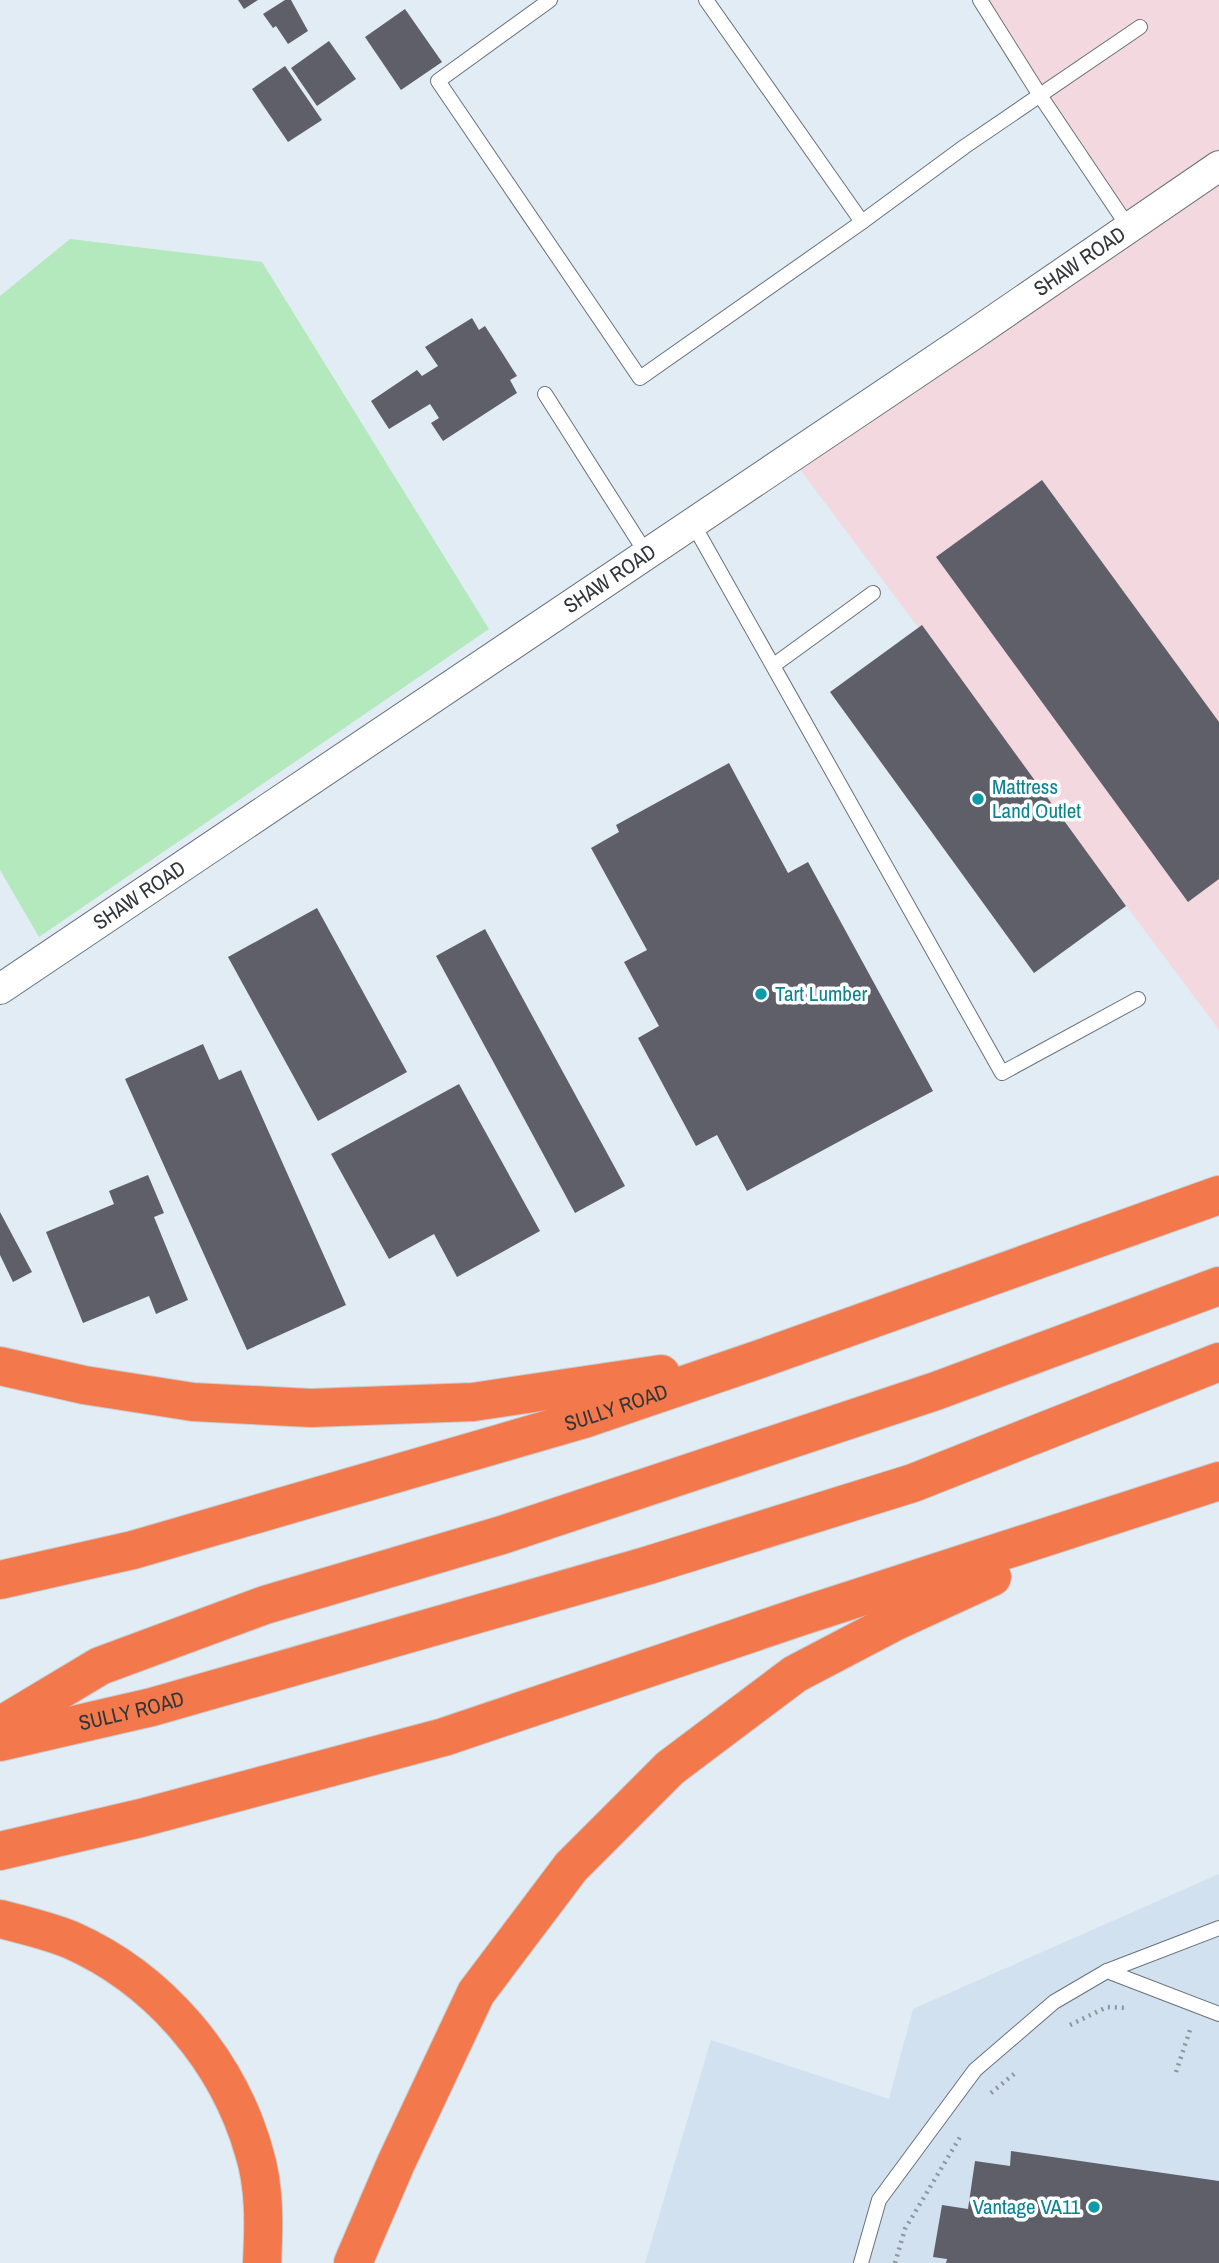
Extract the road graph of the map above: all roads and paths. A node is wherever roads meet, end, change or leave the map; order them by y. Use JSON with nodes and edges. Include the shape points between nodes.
{"nodes":[{"id":1,"x":550,"y":0,"type":"edge"},
{"id":2,"x":706,"y":0,"type":"edge"},
{"id":3,"x":980,"y":0,"type":"edge"},
{"id":4,"x":1140,"y":27,"type":"dead end"},
{"id":5,"x":1041,"y":97,"type":"junction"},
{"id":6,"x":1219,"y":166,"type":"edge"},
{"id":7,"x":862,"y":222,"type":"junction"},
{"id":8,"x":1129,"y":228,"type":"junction"},
{"id":9,"x":545,"y":394,"type":"dead end"},
{"id":10,"x":692,"y":522,"type":"junction"},
{"id":11,"x":646,"y":553,"type":"junction"},
{"id":12,"x":873,"y":593,"type":"dead end"},
{"id":13,"x":774,"y":665,"type":"junction"},
{"id":14,"x":0,"y":989,"type":"edge"},
{"id":15,"x":1138,"y":999,"type":"dead end"},
{"id":16,"x":1219,"y":1195,"type":"edge"},
{"id":17,"x":1219,"y":1286,"type":"edge"},
{"id":18,"x":760,"y":1359,"type":"junction"},
{"id":19,"x":1219,"y":1362,"type":"edge"},
{"id":20,"x":0,"y":1366,"type":"edge"},
{"id":21,"x":1219,"y":1481,"type":"edge"},
{"id":22,"x":1219,"y":1489,"type":"edge"},
{"id":23,"x":0,"y":1580,"type":"edge"},
{"id":24,"x":0,"y":1726,"type":"edge"},
{"id":25,"x":0,"y":1742,"type":"edge"},
{"id":26,"x":0,"y":1851,"type":"edge"},
{"id":27,"x":0,"y":1919,"type":"edge"},
{"id":28,"x":1219,"y":1928,"type":"edge"},
{"id":29,"x":1107,"y":1971,"type":"junction"},
{"id":30,"x":1130,"y":2008,"type":"dead end"},
{"id":31,"x":1219,"y":2014,"type":"edge"},
{"id":32,"x":1178,"y":2025,"type":"dead end"},
{"id":33,"x":1066,"y":2026,"type":"dead end"},
{"id":34,"x":1018,"y":2070,"type":"dead end"},
{"id":35,"x":1176,"y":2072,"type":"dead end"},
{"id":36,"x":989,"y":2096,"type":"dead end"},
{"id":37,"x":966,"y":2127,"type":"dead end"},
{"id":38,"x":262,"y":2263,"type":"edge"},
{"id":39,"x":353,"y":2263,"type":"edge"},
{"id":40,"x":861,"y":2263,"type":"edge"},
{"id":41,"x":895,"y":2263,"type":"edge"}],
"edges":[{"from":1,"to":7,"type":"lane","via":[[438,81],[640,378]]},
{"from":2,"to":7,"type":"lane"},
{"from":3,"to":5,"type":"lane"},
{"from":4,"to":5,"type":"lane"},
{"from":5,"to":7,"type":"lane"},
{"from":5,"to":8,"type":"lane"},
{"from":6,"to":8,"type":"street","name":"SHAW ROAD"},
{"from":8,"to":10,"type":"street","name":"SHAW ROAD"},
{"from":9,"to":11,"type":"lane"},
{"from":10,"to":11,"type":"street","name":"SHAW ROAD"},
{"from":10,"to":13,"type":"lane"},
{"from":11,"to":14,"type":"street","name":"SHAW ROAD"},
{"from":12,"to":13,"type":"lane"},
{"from":13,"to":15,"type":"lane","via":[[1002,1073]]},
{"from":16,"to":18,"type":"highway","name":"SULLY ROAD"},
{"from":17,"to":24,"type":"highway","via":[[936,1391],[502,1535],[265,1605],[100,1666]]},
{"from":18,"to":20,"type":"highway","via":[[473,1402],[311,1408],[193,1402]]},
{"from":18,"to":23,"type":"highway","name":"SULLY ROAD","via":[[584,1419],[133,1550]]},
{"from":19,"to":25,"type":"highway","name":"SULLY ROAD","via":[[900,1488],[152,1707]]},
{"from":21,"to":26,"type":"highway","via":[[444,1737]]},
{"from":22,"to":39,"type":"highway","via":[[991,1577],[896,1620],[795,1674],[670,1769],[571,1867],[476,1993]]},
{"from":27,"to":38,"type":"highway","via":[[72,1940],[113,1964],[149,1990],[214,2062],[239,2108],[255,2154],[263,2207]]},
{"from":28,"to":29,"type":"lane"},
{"from":29,"to":31,"type":"lane"},
{"from":29,"to":40,"type":"lane","via":[[1054,2002],[975,2070],[879,2200]]},
{"from":30,"to":33,"type":"path","via":[[1107,2007]]},
{"from":32,"to":35,"type":"path","via":[[1190,2030]]},
{"from":34,"to":36,"type":"path"},
{"from":37,"to":41,"type":"path","via":[[905,2229]]}]}
